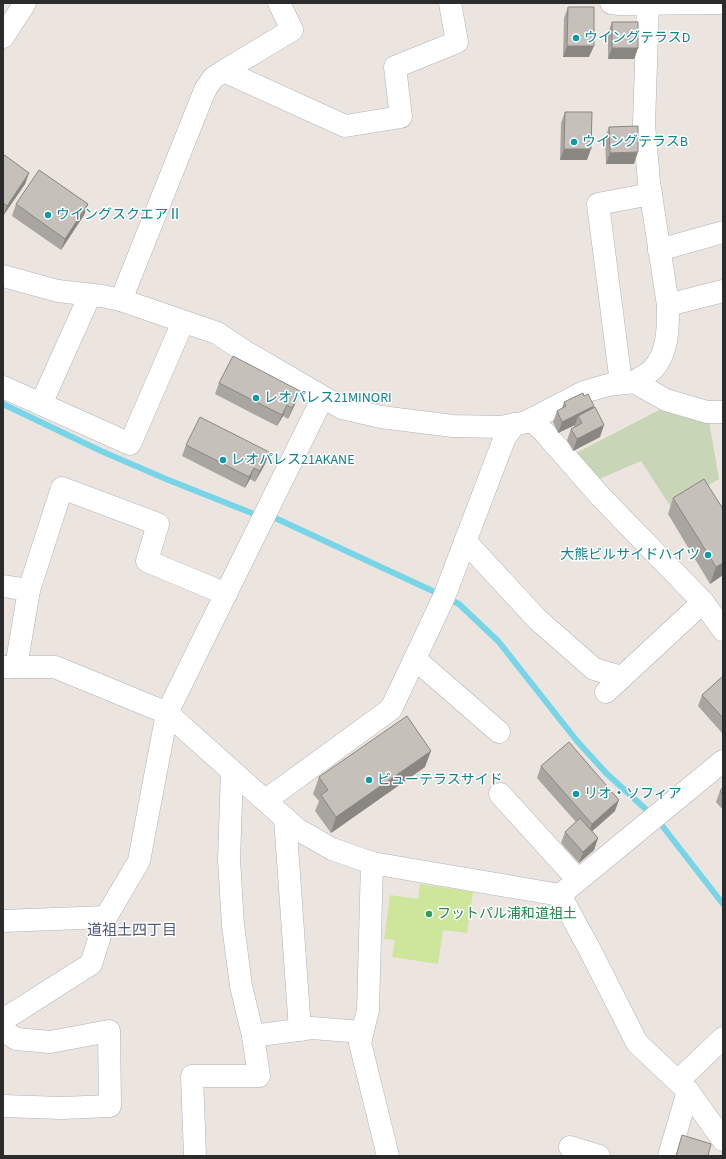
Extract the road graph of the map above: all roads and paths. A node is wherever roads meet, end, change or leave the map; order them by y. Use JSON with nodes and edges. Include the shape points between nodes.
{"nodes":[{"id":1,"x":25,"y":3,"type":"edge"},
{"id":2,"x":279,"y":3,"type":"edge"},
{"id":3,"x":450,"y":3,"type":"edge"},
{"id":4,"x":612,"y":3,"type":"edge"},
{"id":5,"x":697,"y":3,"type":"edge"},
{"id":6,"x":720,"y":3,"type":"edge"},
{"id":7,"x":648,"y":4,"type":"junction"},
{"id":8,"x":3,"y":37,"type":"edge"},
{"id":9,"x":224,"y":71,"type":"junction"},
{"id":10,"x":651,"y":194,"type":"junction"},
{"id":11,"x":723,"y":232,"type":"edge"},
{"id":12,"x":659,"y":250,"type":"junction"},
{"id":13,"x":3,"y":276,"type":"edge"},
{"id":14,"x":723,"y":291,"type":"edge"},
{"id":15,"x":90,"y":295,"type":"junction"},
{"id":16,"x":121,"y":300,"type":"junction"},
{"id":17,"x":668,"y":305,"type":"junction"},
{"id":18,"x":183,"y":322,"type":"junction"},
{"id":19,"x":627,"y":383,"type":"junction"},
{"id":20,"x":3,"y":387,"type":"edge"},
{"id":21,"x":323,"y":397,"type":"junction"},
{"id":22,"x":41,"y":404,"type":"junction"},
{"id":23,"x":723,"y":412,"type":"edge"},
{"id":24,"x":520,"y":423,"type":"junction"},
{"id":25,"x":465,"y":541,"type":"junction"},
{"id":26,"x":3,"y":586,"type":"edge"},
{"id":27,"x":29,"y":590,"type":"junction"},
{"id":28,"x":226,"y":594,"type":"junction"},
{"id":29,"x":703,"y":602,"type":"junction"},
{"id":30,"x":723,"y":630,"type":"edge"},
{"id":31,"x":414,"y":659,"type":"junction"},
{"id":32,"x":9,"y":667,"type":"edge"},
{"id":33,"x":622,"y":677,"type":"junction"},
{"id":34,"x":606,"y":692,"type":"dead end"},
{"id":35,"x":167,"y":713,"type":"junction"},
{"id":36,"x":499,"y":732,"type":"dead end"},
{"id":37,"x":723,"y":761,"type":"edge"},
{"id":38,"x":232,"y":771,"type":"junction"},
{"id":39,"x":500,"y":794,"type":"dead end"},
{"id":40,"x":266,"y":800,"type":"junction"},
{"id":41,"x":285,"y":818,"type":"junction"},
{"id":42,"x":372,"y":863,"type":"junction"},
{"id":43,"x":578,"y":880,"type":"junction"},
{"id":44,"x":560,"y":895,"type":"junction"},
{"id":45,"x":106,"y":917,"type":"junction"},
{"id":46,"x":3,"y":921,"type":"edge"},
{"id":47,"x":3,"y":1020,"type":"edge"},
{"id":48,"x":3,"y":1030,"type":"edge"},
{"id":49,"x":300,"y":1030,"type":"junction"},
{"id":50,"x":362,"y":1032,"type":"junction"},
{"id":51,"x":253,"y":1036,"type":"junction"},
{"id":52,"x":723,"y":1038,"type":"edge"},
{"id":53,"x":683,"y":1086,"type":"junction"},
{"id":54,"x":3,"y":1106,"type":"edge"},
{"id":55,"x":723,"y":1140,"type":"edge"},
{"id":56,"x":570,"y":1147,"type":"dead end"},
{"id":57,"x":195,"y":1156,"type":"edge"},
{"id":58,"x":388,"y":1156,"type":"edge"},
{"id":59,"x":599,"y":1156,"type":"edge"},
{"id":60,"x":668,"y":1156,"type":"edge"}],
"edges":[{"from":1,"to":8,"type":"street"},
{"from":2,"to":9,"type":"street","via":[[292,30]]},
{"from":3,"to":9,"type":"street","via":[[457,42],[395,67],[401,117],[345,126]]},
{"from":4,"to":7,"type":"street"},
{"from":5,"to":6,"type":"street"},
{"from":5,"to":7,"type":"street"},
{"from":7,"to":10,"type":"street","via":[[644,124]]},
{"from":9,"to":16,"type":"street","via":[[213,78],[205,90]]},
{"from":10,"to":12,"type":"street"},
{"from":10,"to":19,"type":"street","via":[[598,204]]},
{"from":11,"to":12,"type":"street"},
{"from":12,"to":17,"type":"street"},
{"from":13,"to":15,"type":"street","via":[[58,291]]},
{"from":14,"to":17,"type":"street"},
{"from":15,"to":16,"type":"street"},
{"from":15,"to":22,"type":"street"},
{"from":16,"to":18,"type":"street"},
{"from":17,"to":19,"type":"street","via":[[667,338],[660,357],[652,370]]},
{"from":18,"to":21,"type":"street","via":[[217,333],[244,352]]},
{"from":18,"to":22,"type":"street","via":[[130,444]]},
{"from":19,"to":23,"type":"street","via":[[666,400],[707,412]]},
{"from":19,"to":24,"type":"street","via":[[584,392]]},
{"from":20,"to":22,"type":"street"},
{"from":21,"to":24,"type":"street","via":[[342,408],[381,417],[452,426],[500,427]]},
{"from":21,"to":28,"type":"street"},
{"from":24,"to":25,"type":"street","via":[[505,437]]},
{"from":24,"to":29,"type":"street","via":[[532,421],[544,432],[601,497]]},
{"from":25,"to":31,"type":"street","via":[[444,597]]},
{"from":25,"to":33,"type":"street","via":[[537,619],[594,669]]},
{"from":26,"to":27,"type":"street"},
{"from":27,"to":28,"type":"street","via":[[62,488],[158,524],[147,561]]},
{"from":27,"to":32,"type":"street"},
{"from":28,"to":35,"type":"street"},
{"from":29,"to":30,"type":"street"},
{"from":29,"to":33,"type":"street"},
{"from":31,"to":36,"type":"street"},
{"from":31,"to":40,"type":"street","via":[[391,709]]},
{"from":32,"to":35,"type":"street","via":[[55,667]]},
{"from":33,"to":34,"type":"street"},
{"from":35,"to":38,"type":"street"},
{"from":35,"to":45,"type":"street","via":[[139,861]]},
{"from":37,"to":43,"type":"street"},
{"from":38,"to":40,"type":"street"},
{"from":38,"to":51,"type":"street","via":[[229,860],[233,925],[241,986]]},
{"from":39,"to":43,"type":"street"},
{"from":40,"to":41,"type":"street"},
{"from":41,"to":42,"type":"street","via":[[297,829],[332,849]]},
{"from":41,"to":49,"type":"street"},
{"from":42,"to":44,"type":"street"},
{"from":42,"to":50,"type":"street","via":[[368,1010]]},
{"from":43,"to":44,"type":"street"},
{"from":44,"to":53,"type":"street","via":[[637,1043]]},
{"from":45,"to":46,"type":"street"},
{"from":45,"to":47,"type":"street","via":[[91,964]]},
{"from":48,"to":54,"type":"street","via":[[16,1039],[50,1042],[110,1031],[110,1106]]},
{"from":49,"to":50,"type":"street","via":[[312,1028]]},
{"from":49,"to":51,"type":"street"},
{"from":50,"to":58,"type":"street","via":[[360,1043]]},
{"from":51,"to":57,"type":"street","via":[[260,1076],[192,1076]]},
{"from":52,"to":53,"type":"street"},
{"from":53,"to":55,"type":"street"},
{"from":53,"to":60,"type":"street"},
{"from":56,"to":59,"type":"street"}]}
